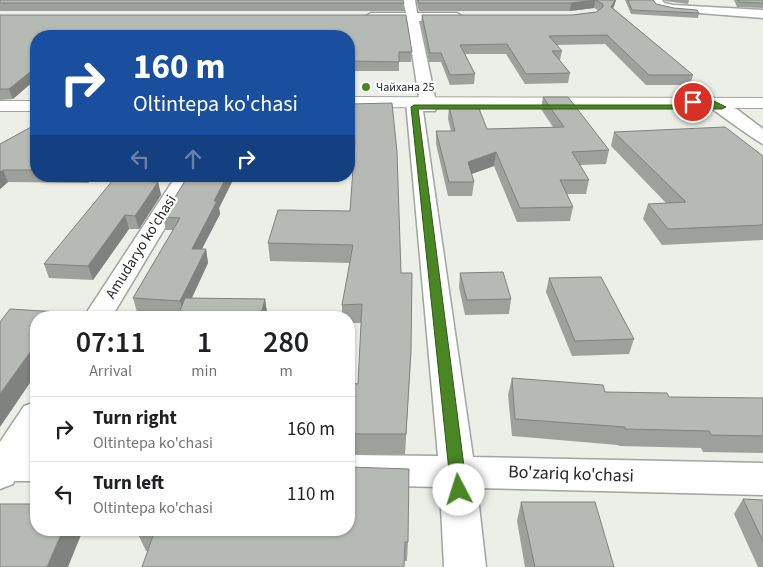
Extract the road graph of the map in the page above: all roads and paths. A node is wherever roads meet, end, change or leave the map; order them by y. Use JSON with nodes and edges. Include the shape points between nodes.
{"nodes":[{"id":1,"x":409,"y":0,"type":"edge"},
{"id":2,"x":656,"y":0,"type":"edge"},
{"id":3,"x":763,"y":14,"type":"edge"},
{"id":4,"x":354,"y":17,"type":"edge"},
{"id":5,"x":413,"y":17,"type":"junction"},
{"id":6,"x":472,"y":17,"type":"edge"},
{"id":7,"x":0,"y":101,"type":"edge"},
{"id":8,"x":30,"y":101,"type":"edge"},
{"id":9,"x":355,"y":102,"type":"edge"},
{"id":10,"x":763,"y":103,"type":"edge"},
{"id":11,"x":717,"y":104,"type":"junction"},
{"id":12,"x":421,"y":105,"type":"junction"},
{"id":13,"x":0,"y":106,"type":"edge"},
{"id":14,"x":30,"y":106,"type":"edge"},
{"id":15,"x":355,"y":107,"type":"edge"},
{"id":16,"x":763,"y":108,"type":"edge"},
{"id":17,"x":763,"y":138,"type":"edge"},
{"id":18,"x":182,"y":182,"type":"edge"},
{"id":19,"x":101,"y":311,"type":"edge"},
{"id":20,"x":30,"y":427,"type":"edge"},
{"id":21,"x":10,"y":468,"type":"edge"},
{"id":22,"x":355,"y":470,"type":"edge"},
{"id":23,"x":457,"y":471,"type":"junction"},
{"id":24,"x":763,"y":479,"type":"edge"},
{"id":25,"x":465,"y":567,"type":"edge"}],
"edges":[{"from":1,"to":5,"type":"street"},
{"from":2,"to":3,"type":"street","via":[[657,4],[668,7]]},
{"from":4,"to":5,"type":"street"},
{"from":5,"to":6,"type":"street"},
{"from":5,"to":12,"type":"street"},
{"from":7,"to":8,"type":"main road"},
{"from":9,"to":12,"type":"main road"},
{"from":10,"to":11,"type":"main road"},
{"from":11,"to":12,"type":"main road"},
{"from":11,"to":16,"type":"main road"},
{"from":11,"to":17,"type":"street"},
{"from":12,"to":15,"type":"main road"},
{"from":12,"to":23,"type":"street"},
{"from":13,"to":14,"type":"main road"},
{"from":18,"to":19,"type":"street","name":"Amudaryo ko'chasi"},
{"from":20,"to":21,"type":"street"},
{"from":22,"to":23,"type":"street","name":"Bo'zariq ko'chasi"},
{"from":23,"to":24,"type":"street","name":"Bo'zariq ko'chasi"},
{"from":23,"to":25,"type":"street"}]}
